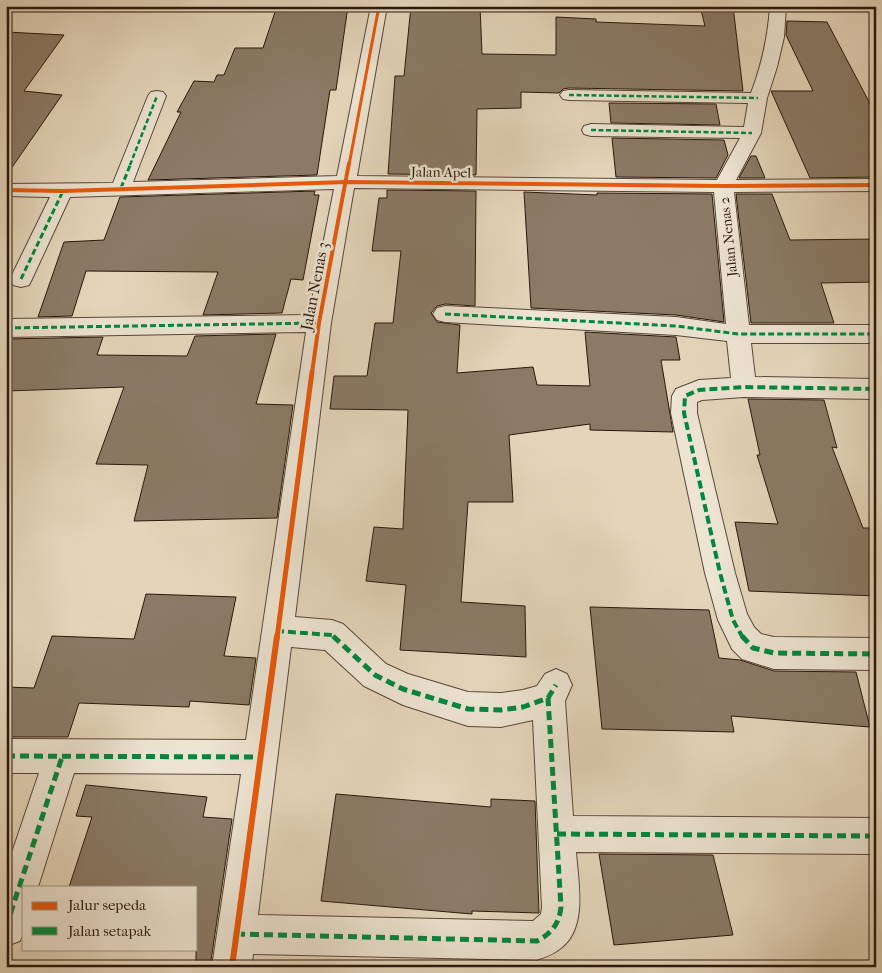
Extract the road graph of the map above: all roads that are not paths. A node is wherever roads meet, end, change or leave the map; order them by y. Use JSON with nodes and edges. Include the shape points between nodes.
{"nodes":[{"id":1,"x":379,"y":6,"type":"edge"},
{"id":2,"x":778,"y":6,"type":"edge"},
{"id":3,"x":569,"y":95,"type":"dead end"},
{"id":4,"x":157,"y":96,"type":"dead end"},
{"id":5,"x":758,"y":98,"type":"junction"},
{"id":6,"x":591,"y":130,"type":"dead end"},
{"id":7,"x":752,"y":133,"type":"junction"},
{"id":8,"x":347,"y":182,"type":"junction"},
{"id":9,"x":876,"y":185,"type":"edge"},
{"id":10,"x":724,"y":186,"type":"junction"},
{"id":11,"x":121,"y":188,"type":"junction"},
{"id":12,"x":6,"y":190,"type":"edge"},
{"id":13,"x":63,"y":191,"type":"junction"},
{"id":14,"x":21,"y":279,"type":"dead end"},
{"id":15,"x":444,"y":314,"type":"dead end"},
{"id":16,"x":319,"y":323,"type":"junction"},
{"id":17,"x":6,"y":328,"type":"edge"},
{"id":18,"x":738,"y":334,"type":"junction"},
{"id":19,"x":876,"y":334,"type":"edge"},
{"id":20,"x":744,"y":387,"type":"junction"},
{"id":21,"x":876,"y":389,"type":"edge"},
{"id":22,"x":276,"y":631,"type":"junction"},
{"id":23,"x":876,"y":654,"type":"edge"},
{"id":24,"x":6,"y":756,"type":"edge"},
{"id":25,"x":62,"y":757,"type":"junction"},
{"id":26,"x":260,"y":757,"type":"junction"},
{"id":27,"x":557,"y":834,"type":"junction"},
{"id":28,"x":876,"y":836,"type":"edge"},
{"id":29,"x":6,"y":927,"type":"edge"},
{"id":30,"x":234,"y":950,"type":"edge"}],
"edges":[{"from":1,"to":8,"type":"street","name":"Jalan Nenas 3"},
{"from":2,"to":5,"type":"street","name":"Jalan Nenas 2","via":[[776,37]]},
{"from":3,"to":5,"type":"street"},
{"from":4,"to":11,"type":"street"},
{"from":5,"to":7,"type":"street","name":"Jalan Nenas 2"},
{"from":6,"to":7,"type":"street"},
{"from":7,"to":10,"type":"street","name":"Jalan Nenas 2"},
{"from":8,"to":10,"type":"street","name":"Jalan Apel"},
{"from":8,"to":11,"type":"street","name":"Jalan Apel"},
{"from":8,"to":16,"type":"street","name":"Jalan Nenas 3"},
{"from":9,"to":10,"type":"street","name":"Jalan Apel"},
{"from":10,"to":18,"type":"street","name":"Jalan Nenas 2"},
{"from":11,"to":13,"type":"street","name":"Jalan Apel"},
{"from":12,"to":13,"type":"street","name":"Jalan Apel"},
{"from":13,"to":14,"type":"street"},
{"from":15,"to":18,"type":"street","via":[[676,326]]},
{"from":16,"to":17,"type":"street"},
{"from":16,"to":22,"type":"street","name":"Jalan Nenas 3"},
{"from":18,"to":19,"type":"street"},
{"from":18,"to":20,"type":"street","name":"Jalan Nenas 2"},
{"from":20,"to":21,"type":"street"},
{"from":20,"to":23,"type":"street","via":[[699,390],[686,396],[684,402],[733,620],[742,638],[753,648],[774,653]]},
{"from":22,"to":26,"type":"street","name":"Jalan Nenas 3"},
{"from":22,"to":27,"type":"street","via":[[332,634],[375,675],[403,689],[468,709],[524,707],[552,691]]},
{"from":24,"to":25,"type":"street"},
{"from":25,"to":26,"type":"street"},
{"from":25,"to":29,"type":"street"},
{"from":26,"to":30,"type":"street","name":"Jalan Nenas 3"},
{"from":27,"to":28,"type":"street"},
{"from":27,"to":30,"type":"street","via":[[560,919],[555,930],[537,941]]}]}
